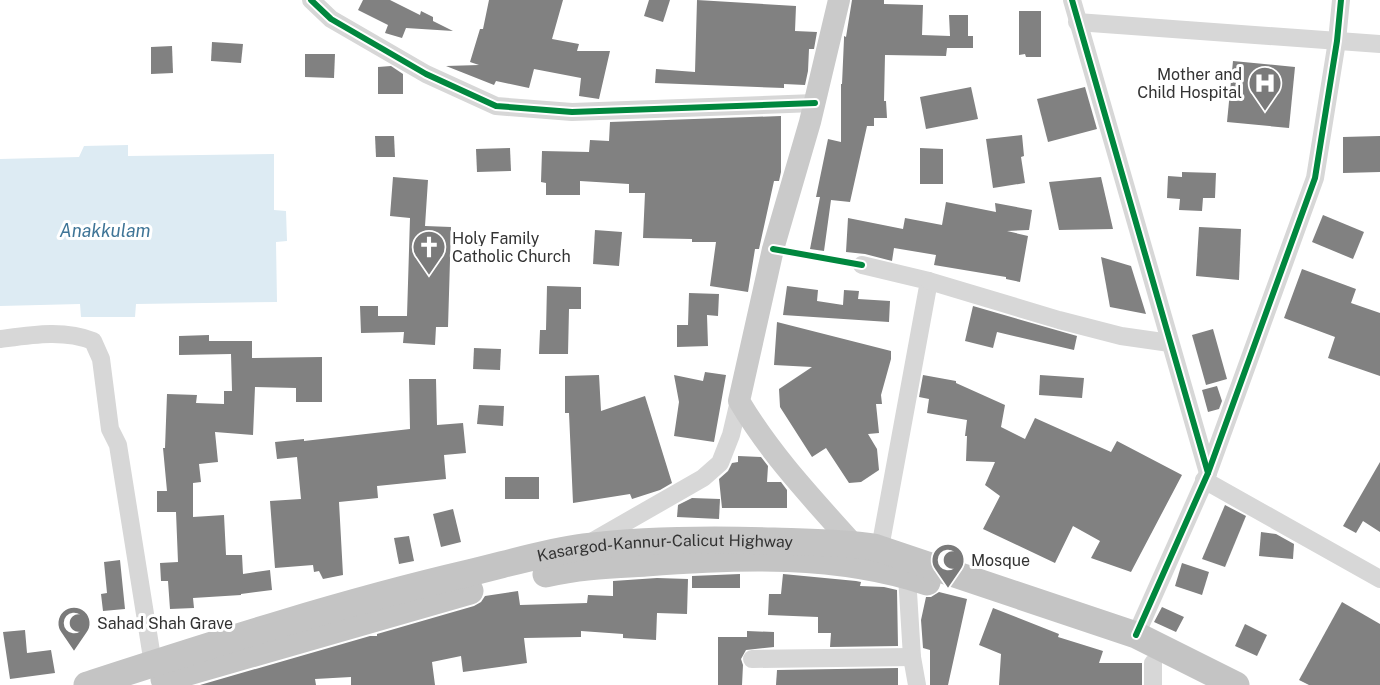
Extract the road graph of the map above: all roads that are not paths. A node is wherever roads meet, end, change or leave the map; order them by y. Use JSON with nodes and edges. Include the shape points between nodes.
{"nodes":[{"id":1,"x":311,"y":0,"type":"edge"},
{"id":2,"x":839,"y":0,"type":"edge"},
{"id":3,"x":1072,"y":0,"type":"edge"},
{"id":4,"x":1341,"y":0,"type":"edge"},
{"id":5,"x":1077,"y":22,"type":"junction"},
{"id":6,"x":1337,"y":41,"type":"junction"},
{"id":7,"x":1380,"y":44,"type":"edge"},
{"id":8,"x":815,"y":103,"type":"junction"},
{"id":9,"x":862,"y":265,"type":"dead end"},
{"id":10,"x":929,"y":281,"type":"junction"},
{"id":11,"x":0,"y":339,"type":"edge"},
{"id":12,"x":1170,"y":343,"type":"junction"},
{"id":13,"x":739,"y":401,"type":"junction"},
{"id":14,"x":1206,"y":476,"type":"junction"},
{"id":15,"x":853,"y":544,"type":"junction"},
{"id":16,"x":583,"y":547,"type":"junction"},
{"id":17,"x":879,"y":559,"type":"junction"},
{"id":18,"x":907,"y":576,"type":"junction"},
{"id":19,"x":1380,"y":579,"type":"edge"},
{"id":20,"x":1136,"y":635,"type":"junction"},
{"id":21,"x":912,"y":657,"type":"junction"},
{"id":22,"x":752,"y":659,"type":"dead end"},
{"id":23,"x":148,"y":674,"type":"edge"},
{"id":24,"x":1153,"y":674,"type":"edge"},
{"id":25,"x":87,"y":685,"type":"edge"},
{"id":26,"x":917,"y":685,"type":"edge"},
{"id":27,"x":1198,"y":685,"type":"edge"},
{"id":28,"x":1236,"y":685,"type":"edge"}],
"edges":[{"from":1,"to":8,"type":"street","via":[[331,19],[426,74],[496,106],[572,112]]},
{"from":2,"to":8,"type":"main road"},
{"from":3,"to":5,"type":"street"},
{"from":4,"to":6,"type":"street"},
{"from":5,"to":6,"type":"street"},
{"from":5,"to":12,"type":"street"},
{"from":6,"to":7,"type":"street"},
{"from":6,"to":14,"type":"street","via":[[1315,178]]},
{"from":8,"to":13,"type":"main road","via":[[773,249]]},
{"from":9,"to":10,"type":"street"},
{"from":10,"to":12,"type":"street","via":[[1121,336]]},
{"from":10,"to":17,"type":"street"},
{"from":11,"to":23,"type":"street","via":[[36,334],[78,335],[93,341],[101,359],[110,429],[118,445]]},
{"from":12,"to":14,"type":"street"},
{"from":13,"to":15,"type":"main road","via":[[759,435]]},
{"from":13,"to":16,"type":"street","via":[[720,463],[703,478]]},
{"from":14,"to":19,"type":"street"},
{"from":14,"to":20,"type":"street"},
{"from":15,"to":16,"type":"highway","name":"Kasargod-Kannur-Calicut Highway","via":[[729,540]]},
{"from":15,"to":17,"type":"highway","name":"Kasargod-Kannur-Calicut Highway"},
{"from":16,"to":23,"type":"highway","name":"Kasargod-Kannur-Calicut Highway","via":[[386,592],[269,627]]},
{"from":17,"to":18,"type":"highway","name":"Kasargod-Kannur-Calicut Highway"},
{"from":17,"to":20,"type":"highway","name":"Kasargod-Kannur-Calicut Highway"},
{"from":17,"to":23,"type":"highway","name":"Kasargod-Kannur-Calicut Highway","via":[[849,563],[700,559],[574,567]]},
{"from":18,"to":21,"type":"street"},
{"from":18,"to":24,"type":"highway","name":"Kasargod-Kannur-Calicut Highway","via":[[1130,651]]},
{"from":20,"to":28,"type":"highway","name":"Kasargod-Kannur-Calicut Highway"},
{"from":21,"to":22,"type":"street"},
{"from":21,"to":26,"type":"street"},
{"from":23,"to":25,"type":"highway","name":"Kasargod-Kannur-Calicut Highway"},
{"from":24,"to":27,"type":"highway","name":"Kasargod-Kannur-Calicut Highway"}]}
